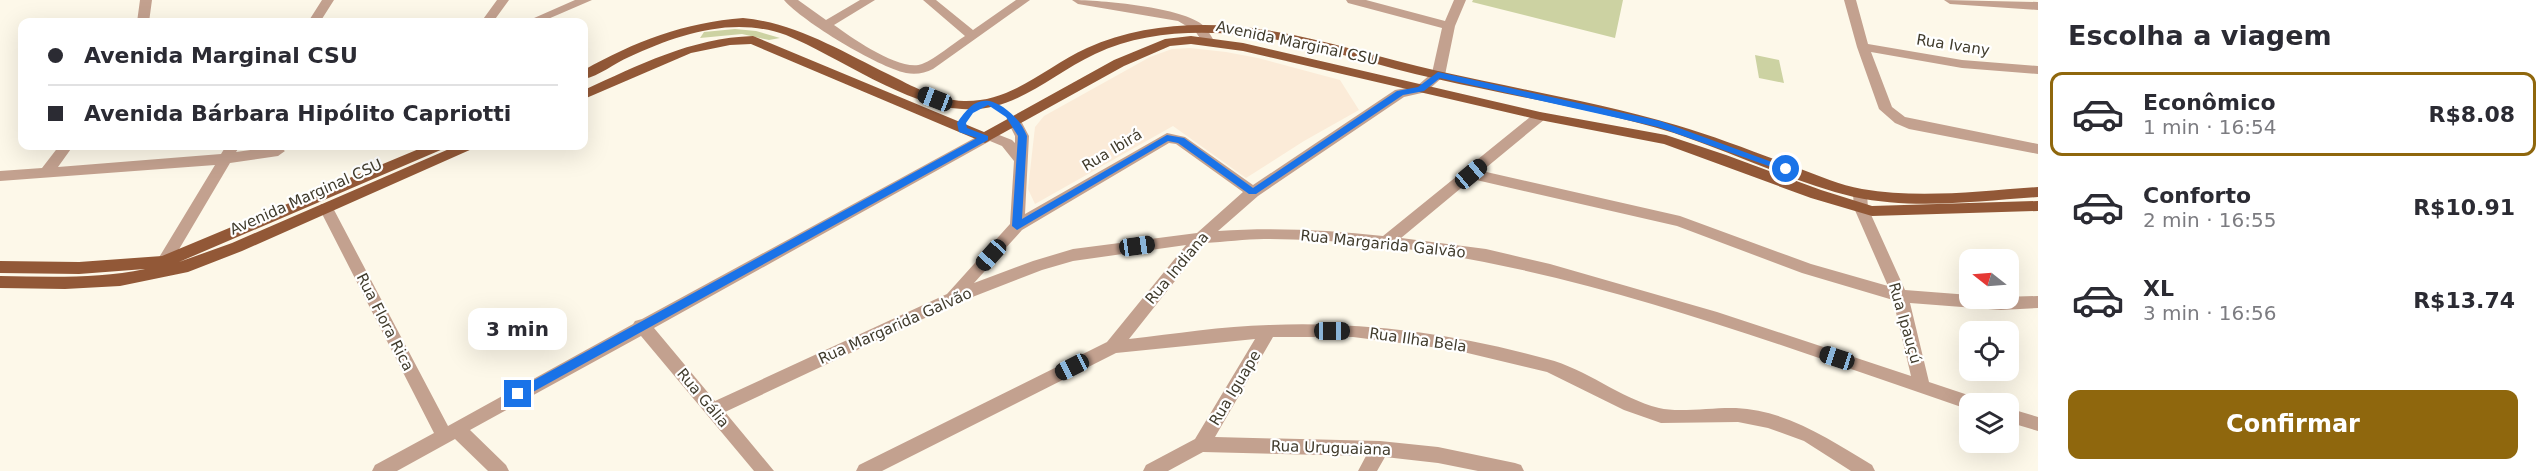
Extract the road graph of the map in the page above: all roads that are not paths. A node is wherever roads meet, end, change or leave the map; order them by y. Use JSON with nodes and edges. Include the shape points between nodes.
{"nodes":[{"id":1,"x":146,"y":0,"type":"edge"},
{"id":2,"x":328,"y":0,"type":"edge"},
{"id":3,"x":503,"y":0,"type":"edge"},
{"id":4,"x":586,"y":0,"type":"edge"},
{"id":5,"x":869,"y":0,"type":"edge"},
{"id":6,"x":929,"y":0,"type":"edge"},
{"id":7,"x":1024,"y":0,"type":"edge"},
{"id":8,"x":1078,"y":0,"type":"edge"},
{"id":9,"x":1352,"y":0,"type":"edge"},
{"id":10,"x":1460,"y":0,"type":"edge"},
{"id":11,"x":1850,"y":0,"type":"edge"},
{"id":12,"x":1950,"y":0,"type":"edge"},
{"id":13,"x":796,"y":1,"type":"edge"},
{"id":14,"x":2038,"y":6,"type":"edge"},
{"id":15,"x":144,"y":18,"type":"edge"},
{"id":16,"x":317,"y":18,"type":"edge"},
{"id":17,"x":490,"y":18,"type":"edge"},
{"id":18,"x":541,"y":18,"type":"edge"},
{"id":19,"x":826,"y":25,"type":"junction"},
{"id":20,"x":1449,"y":26,"type":"junction"},
{"id":21,"x":1199,"y":28,"type":"junction"},
{"id":22,"x":838,"y":34,"type":"junction"},
{"id":23,"x":973,"y":36,"type":"junction"},
{"id":24,"x":1208,"y":42,"type":"junction"},
{"id":25,"x":820,"y":46,"type":"junction"},
{"id":26,"x":1863,"y":47,"type":"junction"},
{"id":27,"x":643,"y":48,"type":"junction"},
{"id":28,"x":682,"y":51,"type":"junction"},
{"id":29,"x":2038,"y":70,"type":"edge"},
{"id":30,"x":588,"y":73,"type":"edge"},
{"id":31,"x":1429,"y":82,"type":"junction"},
{"id":32,"x":588,"y":93,"type":"edge"},
{"id":33,"x":985,"y":103,"type":"junction"},
{"id":34,"x":1540,"y":116,"type":"junction"},
{"id":35,"x":1015,"y":122,"type":"junction"},
{"id":36,"x":963,"y":129,"type":"junction"},
{"id":37,"x":987,"y":137,"type":"junction"},
{"id":38,"x":2038,"y":149,"type":"edge"},
{"id":39,"x":63,"y":150,"type":"edge"},
{"id":40,"x":230,"y":150,"type":"edge"},
{"id":41,"x":419,"y":150,"type":"edge"},
{"id":42,"x":458,"y":150,"type":"edge"},
{"id":43,"x":278,"y":151,"type":"dead end"},
{"id":44,"x":1019,"y":158,"type":"junction"},
{"id":45,"x":224,"y":159,"type":"junction"},
{"id":46,"x":46,"y":173,"type":"junction"},
{"id":47,"x":1471,"y":174,"type":"junction"},
{"id":48,"x":0,"y":176,"type":"edge"},
{"id":49,"x":1253,"y":192,"type":"junction"},
{"id":50,"x":2038,"y":192,"type":"edge"},
{"id":51,"x":1860,"y":201,"type":"junction"},
{"id":52,"x":2038,"y":206,"type":"edge"},
{"id":53,"x":326,"y":208,"type":"junction"},
{"id":54,"x":1017,"y":226,"type":"junction"},
{"id":55,"x":1201,"y":238,"type":"junction"},
{"id":56,"x":1386,"y":242,"type":"junction"},
{"id":57,"x":0,"y":267,"type":"edge"},
{"id":58,"x":160,"y":268,"type":"junction"},
{"id":59,"x":0,"y":282,"type":"edge"},
{"id":60,"x":1900,"y":296,"type":"junction"},
{"id":61,"x":951,"y":299,"type":"junction"},
{"id":62,"x":2038,"y":302,"type":"edge"},
{"id":63,"x":641,"y":326,"type":"junction"},
{"id":64,"x":1268,"y":332,"type":"junction"},
{"id":65,"x":1113,"y":347,"type":"junction"},
{"id":66,"x":1922,"y":387,"type":"junction"},
{"id":67,"x":1959,"y":399,"type":"edge"},
{"id":68,"x":712,"y":410,"type":"junction"},
{"id":69,"x":2019,"y":418,"type":"edge"},
{"id":70,"x":2038,"y":424,"type":"edge"},
{"id":71,"x":450,"y":432,"type":"junction"},
{"id":72,"x":1201,"y":444,"type":"junction"},
{"id":73,"x":1380,"y":449,"type":"junction"},
{"id":74,"x":381,"y":471,"type":"edge"},
{"id":75,"x":500,"y":471,"type":"edge"},
{"id":76,"x":765,"y":471,"type":"edge"},
{"id":77,"x":865,"y":471,"type":"edge"},
{"id":78,"x":1152,"y":471,"type":"edge"},
{"id":79,"x":1366,"y":471,"type":"edge"},
{"id":80,"x":1515,"y":471,"type":"edge"},
{"id":81,"x":1866,"y":471,"type":"edge"}],
"edges":[{"from":1,"to":15,"type":"street"},
{"from":2,"to":16,"type":"street"},
{"from":3,"to":17,"type":"street"},
{"from":4,"to":18,"type":"street"},
{"from":5,"to":19,"type":"street"},
{"from":6,"to":23,"type":"street"},
{"from":7,"to":23,"type":"street"},
{"from":8,"to":21,"type":"street","via":[[1182,18]]},
{"from":9,"to":20,"type":"street"},
{"from":10,"to":20,"type":"street"},
{"from":11,"to":26,"type":"street"},
{"from":12,"to":14,"type":"street"},
{"from":13,"to":19,"type":"street"},
{"from":19,"to":22,"type":"street"},
{"from":20,"to":31,"type":"street"},
{"from":21,"to":24,"type":"street"},
{"from":21,"to":31,"type":"main road","name":"Avenida Marginal CSU","via":[[1267,34]]},
{"from":21,"to":33,"type":"main road","name":"Avenida Marginal CSU","via":[[1138,35],[1110,43],[1071,61],[1030,90]]},
{"from":22,"to":23,"type":"street","via":[[890,64],[909,70],[923,69]]},
{"from":22,"to":25,"type":"street"},
{"from":24,"to":31,"type":"main road","name":"Avenida Marginal CSU"},
{"from":24,"to":35,"type":"main road","name":"Avenida Marginal CSU","via":[[1169,42],[1145,51]]},
{"from":25,"to":27,"type":"main road","name":"Avenida Marginal CSU","via":[[767,24],[743,21],[696,28]]},
{"from":25,"to":33,"type":"main road","name":"Avenida Marginal CSU","via":[[935,99],[957,104]]},
{"from":26,"to":29,"type":"street","name":"Rua Ivany","via":[[1962,64]]},
{"from":26,"to":38,"type":"street","via":[[1886,109],[1899,120]]},
{"from":27,"to":28,"type":"main road","via":[[631,56],[633,61],[646,63]]},
{"from":27,"to":30,"type":"main road","name":"Avenida Marginal CSU"},
{"from":28,"to":32,"type":"main road"},
{"from":28,"to":36,"type":"main road","via":[[708,43],[753,40]]},
{"from":31,"to":34,"type":"main road","name":"Avenida Marginal CSU"},
{"from":31,"to":49,"type":"street","name":"Rua Indiana","via":[[1400,93]]},
{"from":31,"to":51,"type":"main road","name":"Avenida Marginal CSU","via":[[1660,124]]},
{"from":33,"to":35,"type":"main road","via":[[1004,110]]},
{"from":33,"to":36,"type":"main road","via":[[964,117]]},
{"from":34,"to":47,"type":"street"},
{"from":34,"to":51,"type":"main road","name":"Avenida Marginal CSU","via":[[1666,140]]},
{"from":35,"to":37,"type":"main road","name":"Avenida Marginal CSU"},
{"from":35,"to":44,"type":"street","via":[[1022,136]]},
{"from":36,"to":37,"type":"main road"},
{"from":37,"to":44,"type":"street","via":[[1007,144]]},
{"from":37,"to":63,"type":"street"},
{"from":39,"to":46,"type":"street"},
{"from":40,"to":45,"type":"street"},
{"from":41,"to":58,"type":"main road","name":"Avenida Marginal CSU"},
{"from":42,"to":53,"type":"main road","name":"Avenida Marginal CSU"},
{"from":43,"to":45,"type":"street"},
{"from":44,"to":54,"type":"street"},
{"from":45,"to":46,"type":"street"},
{"from":45,"to":58,"type":"street"},
{"from":46,"to":48,"type":"street"},
{"from":47,"to":56,"type":"street"},
{"from":47,"to":60,"type":"street","via":[[1680,221],[1807,269]]},
{"from":49,"to":54,"type":"street","name":"Rua Ibirá","via":[[1180,140],[1167,138]]},
{"from":49,"to":55,"type":"street","name":"Rua Indiana"},
{"from":50,"to":51,"type":"main road","name":"Avenida Marginal CSU"},
{"from":51,"to":52,"type":"main road","name":"Avenida Marginal CSU","via":[[1891,212]]},
{"from":51,"to":60,"type":"street","name":"Rua Ipauçú"},
{"from":53,"to":58,"type":"main road","name":"Avenida Marginal CSU","via":[[213,257]]},
{"from":53,"to":71,"type":"street","name":"Rua Flora Rica"},
{"from":54,"to":61,"type":"street","name":"Rua Ibirá"},
{"from":55,"to":56,"type":"street","name":"Rua Margarida Galvão","via":[[1315,234]]},
{"from":55,"to":61,"type":"street","name":"Rua Margarida Galvão","via":[[1073,255]]},
{"from":55,"to":65,"type":"street","name":"Rua Indiana"},
{"from":56,"to":66,"type":"street","name":"Rua Margarida Galvão","via":[[1486,255],[1550,270],[1717,318]]},
{"from":57,"to":58,"type":"main road"},
{"from":58,"to":59,"type":"main road","via":[[95,281]]},
{"from":60,"to":62,"type":"street","via":[[1948,302]]},
{"from":60,"to":66,"type":"street","name":"Rua Ipauçú"},
{"from":61,"to":68,"type":"street","name":"Rua Margarida Galvão"},
{"from":63,"to":68,"type":"street","name":"Rua Gália"},
{"from":63,"to":71,"type":"street"},
{"from":64,"to":65,"type":"street","name":"Rua Ilha Bela"},
{"from":64,"to":72,"type":"street","name":"Rua Iguape"},
{"from":64,"to":81,"type":"street","name":"Rua Ilha Bela","via":[[1371,332],[1455,343],[1549,366],[1661,416],[1738,415],[1769,421],[1810,436]]},
{"from":65,"to":77,"type":"street","name":"Rua Ilha Bela"},
{"from":66,"to":67,"type":"street","name":"Rua Margarida Galvão"},
{"from":68,"to":76,"type":"street","name":"Rua Gália"},
{"from":69,"to":70,"type":"street"},
{"from":71,"to":74,"type":"street"},
{"from":71,"to":75,"type":"street","name":"Rua Flora Rica"},
{"from":72,"to":73,"type":"street","name":"Rua Uruguaiana"},
{"from":72,"to":78,"type":"street"},
{"from":73,"to":79,"type":"street"},
{"from":73,"to":80,"type":"street","name":"Rua Uruguaiana","via":[[1438,455]]}]}
